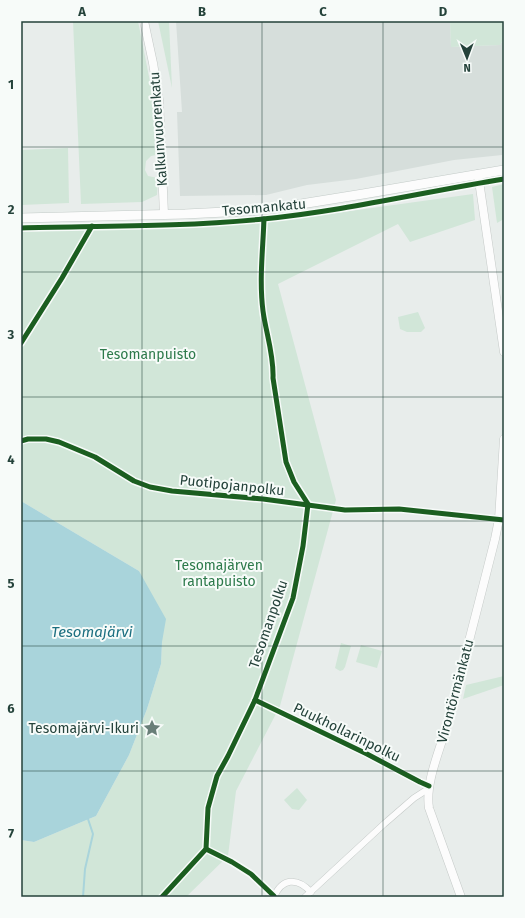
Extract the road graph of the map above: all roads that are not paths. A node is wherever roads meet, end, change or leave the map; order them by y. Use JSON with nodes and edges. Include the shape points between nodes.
{"nodes":[{"id":1,"x":144,"y":21,"type":"edge"},
{"id":2,"x":504,"y":170,"type":"edge"},
{"id":3,"x":478,"y":174,"type":"junction"},
{"id":4,"x":164,"y":214,"type":"junction"},
{"id":5,"x":21,"y":218,"type":"edge"},
{"id":6,"x":504,"y":352,"type":"edge"},
{"id":7,"x":504,"y":439,"type":"edge"},
{"id":8,"x":428,"y":789,"type":"junction"},
{"id":9,"x":310,"y":892,"type":"junction"},
{"id":10,"x":274,"y":897,"type":"edge"},
{"id":11,"x":305,"y":897,"type":"edge"},
{"id":12,"x":462,"y":897,"type":"edge"}],
"edges":[{"from":1,"to":4,"type":"street","name":"Kalkunvuorenkatu","via":[[159,100]]},
{"from":2,"to":3,"type":"main road","name":"Tesomankatu"},
{"from":3,"to":4,"type":"main road","name":"Tesomankatu","via":[[264,210]]},
{"from":3,"to":6,"type":"street"},
{"from":4,"to":5,"type":"main road","name":"Tesomankatu"},
{"from":7,"to":8,"type":"street","name":"Virontörmänkatu","via":[[499,520],[495,539]]},
{"from":8,"to":9,"type":"street","via":[[384,824]]},
{"from":8,"to":12,"type":"street","name":"Virontörmänkatu","via":[[429,808]]},
{"from":9,"to":10,"type":"street","via":[[304,885],[288,882],[280,886]]},
{"from":9,"to":11,"type":"street"}]}
